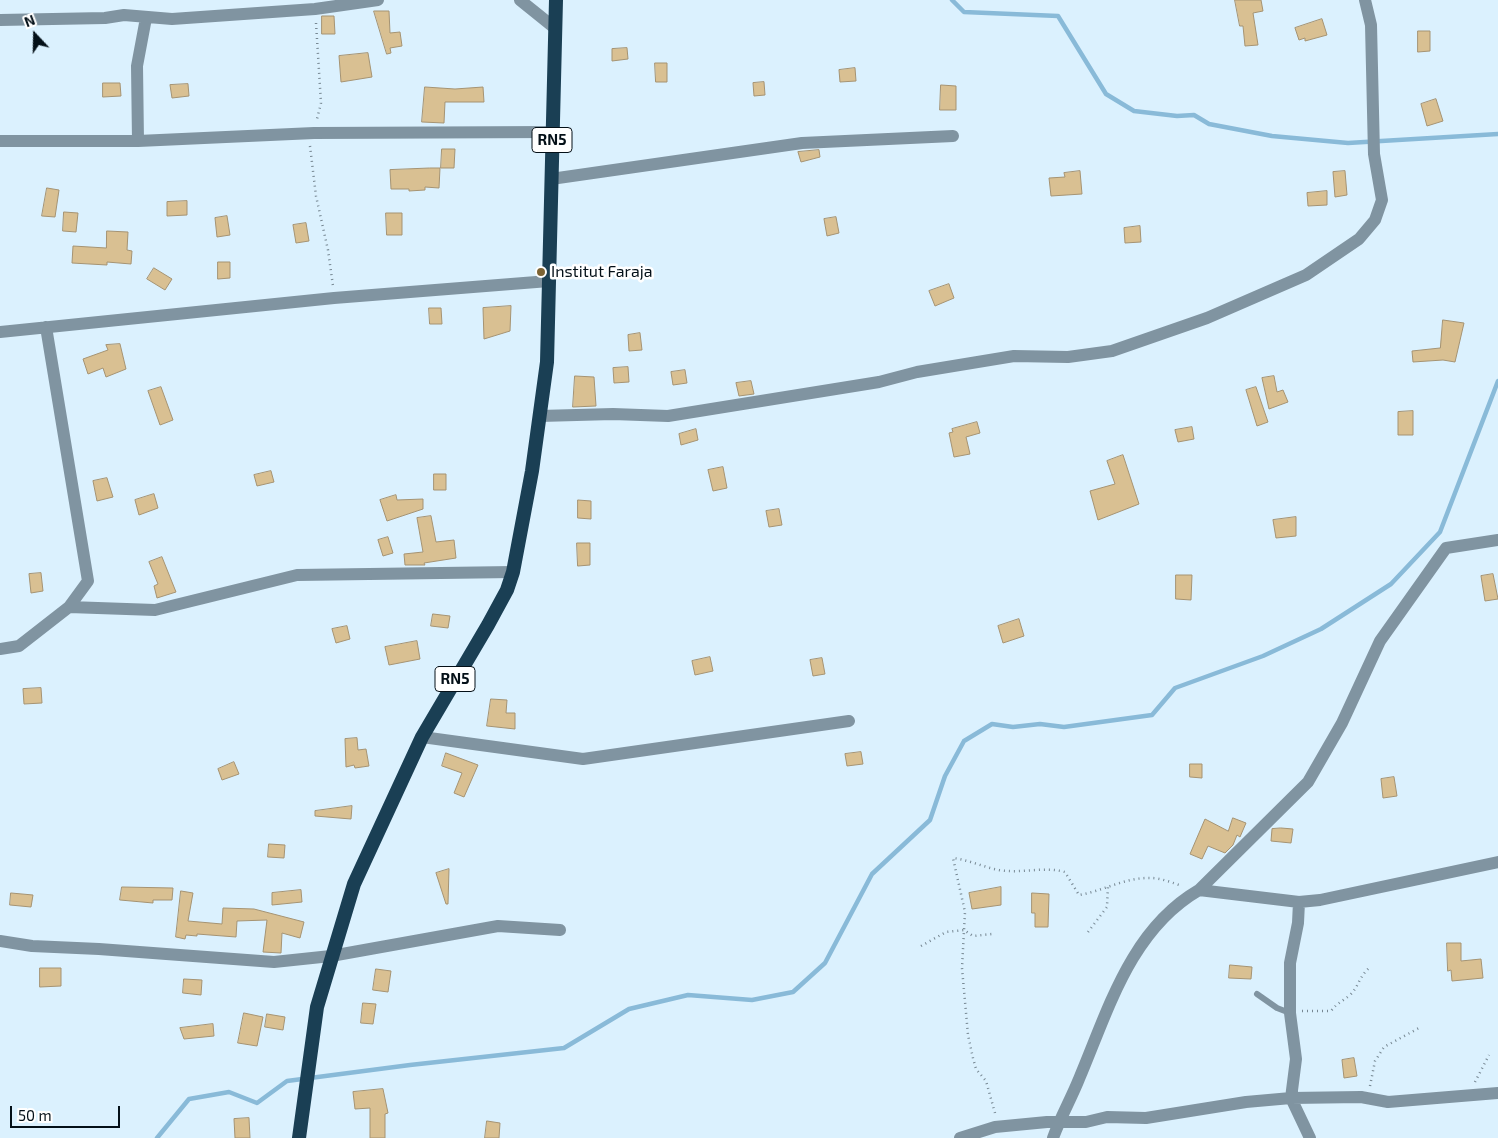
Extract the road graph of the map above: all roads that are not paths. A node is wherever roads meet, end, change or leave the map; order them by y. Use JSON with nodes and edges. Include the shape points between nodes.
{"nodes":[{"id":1,"x":378,"y":0,"type":"edge"},
{"id":2,"x":520,"y":0,"type":"edge"},
{"id":3,"x":556,"y":0,"type":"edge"},
{"id":4,"x":1365,"y":0,"type":"edge"},
{"id":5,"x":146,"y":18,"type":"junction"},
{"id":6,"x":0,"y":20,"type":"edge"},
{"id":7,"x":556,"y":29,"type":"junction"},
{"id":8,"x":552,"y":132,"type":"junction"},
{"id":9,"x":954,"y":136,"type":"dead end"},
{"id":10,"x":0,"y":141,"type":"edge"},
{"id":11,"x":138,"y":141,"type":"junction"},
{"id":12,"x":551,"y":179,"type":"junction"},
{"id":13,"x":549,"y":281,"type":"junction"},
{"id":14,"x":46,"y":327,"type":"junction"},
{"id":15,"x":0,"y":332,"type":"edge"},
{"id":16,"x":540,"y":416,"type":"junction"},
{"id":17,"x":1498,"y":540,"type":"edge"},
{"id":18,"x":512,"y":572,"type":"junction"},
{"id":19,"x":69,"y":607,"type":"junction"},
{"id":20,"x":0,"y":649,"type":"edge"},
{"id":21,"x":849,"y":721,"type":"dead end"},
{"id":22,"x":422,"y":737,"type":"junction"},
{"id":23,"x":1498,"y":862,"type":"edge"},
{"id":24,"x":1199,"y":890,"type":"junction"},
{"id":25,"x":1299,"y":902,"type":"junction"},
{"id":26,"x":560,"y":930,"type":"dead end"},
{"id":27,"x":0,"y":940,"type":"edge"},
{"id":28,"x":331,"y":956,"type":"junction"},
{"id":29,"x":1258,"y":994,"type":"dead end"},
{"id":30,"x":1290,"y":1013,"type":"junction"},
{"id":31,"x":1498,"y":1093,"type":"edge"},
{"id":32,"x":1291,"y":1098,"type":"junction"},
{"id":33,"x":1059,"y":1122,"type":"junction"},
{"id":34,"x":299,"y":1138,"type":"edge"},
{"id":35,"x":960,"y":1138,"type":"edge"},
{"id":36,"x":1053,"y":1138,"type":"edge"},
{"id":37,"x":1310,"y":1138,"type":"edge"}],
"edges":[{"from":1,"to":5,"type":"street","via":[[315,9]]},
{"from":2,"to":7,"type":"street"},
{"from":3,"to":7,"type":"highway","number":"RN5"},
{"from":4,"to":16,"type":"street","via":[[1370,25],[1374,154],[1382,200],[1375,220],[1359,239],[1306,275],[1207,318],[1112,351],[1068,357],[1014,356],[879,382],[668,416]]},
{"from":5,"to":6,"type":"street","via":[[124,15]]},
{"from":5,"to":11,"type":"street","via":[[137,66]]},
{"from":7,"to":8,"type":"highway","number":"RN5"},
{"from":8,"to":11,"type":"street","via":[[314,133]]},
{"from":8,"to":12,"type":"highway","number":"RN5"},
{"from":9,"to":12,"type":"street","via":[[802,143]]},
{"from":10,"to":11,"type":"street"},
{"from":12,"to":13,"type":"highway","number":"RN5"},
{"from":13,"to":14,"type":"street","via":[[334,298]]},
{"from":13,"to":16,"type":"highway","number":"RN5","via":[[547,362]]},
{"from":14,"to":15,"type":"street"},
{"from":14,"to":19,"type":"street","via":[[88,581]]},
{"from":16,"to":18,"type":"highway","number":"RN5"},
{"from":17,"to":24,"type":"street","via":[[1446,548],[1380,641],[1342,723],[1308,782]]},
{"from":18,"to":19,"type":"street","via":[[297,575],[155,610]]},
{"from":18,"to":22,"type":"highway","number":"RN5","via":[[502,599]]},
{"from":19,"to":20,"type":"street","via":[[18,646]]},
{"from":21,"to":22,"type":"street","via":[[583,758]]},
{"from":22,"to":28,"type":"highway","number":"RN5","via":[[354,884]]},
{"from":23,"to":25,"type":"street"},
{"from":24,"to":25,"type":"street"},
{"from":24,"to":33,"type":"street","via":[[1180,901],[1161,921],[1122,976]]},
{"from":25,"to":30,"type":"street","via":[[1290,963]]},
{"from":26,"to":28,"type":"street","via":[[498,926]]},
{"from":27,"to":28,"type":"street","via":[[32,946],[274,962]]},
{"from":28,"to":34,"type":"highway","number":"RN5","via":[[317,1007]]},
{"from":29,"to":30,"type":"lane"},
{"from":30,"to":32,"type":"street","via":[[1296,1058]]},
{"from":31,"to":32,"type":"street","via":[[1388,1102],[1361,1097]]},
{"from":32,"to":33,"type":"street","via":[[1146,1118],[1107,1117],[1086,1122]]},
{"from":32,"to":37,"type":"street"},
{"from":33,"to":35,"type":"street","via":[[994,1127]]},
{"from":33,"to":36,"type":"street"}]}
